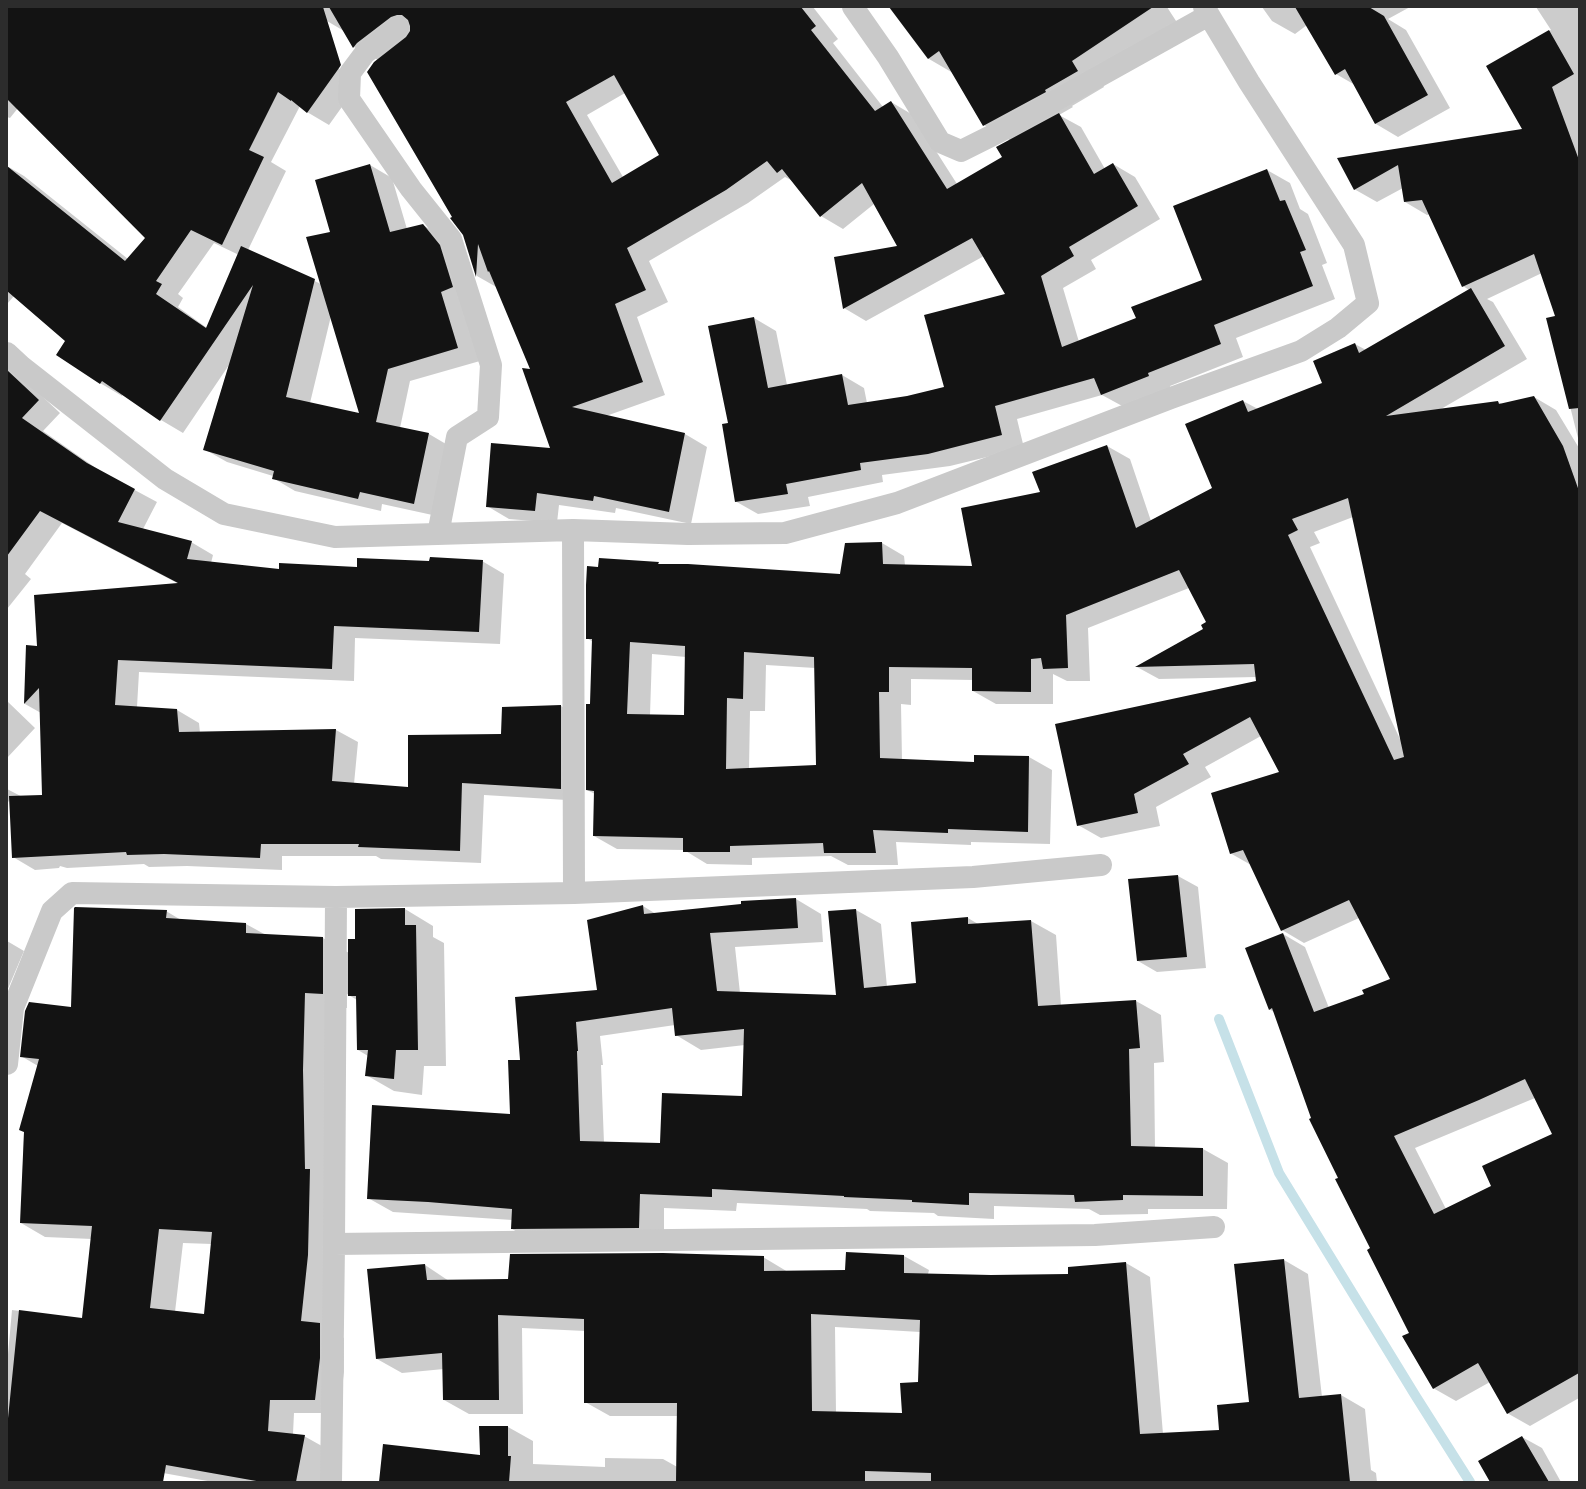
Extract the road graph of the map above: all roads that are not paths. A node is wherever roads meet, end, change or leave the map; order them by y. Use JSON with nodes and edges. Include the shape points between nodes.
{"nodes":[{"id":1,"x":853,"y":7,"type":"edge"},
{"id":2,"x":1207,"y":11,"type":"edge"},
{"id":3,"x":398,"y":27,"type":"dead end"},
{"id":4,"x":7,"y":353,"type":"edge"},
{"id":5,"x":573,"y":530,"type":"junction"},
{"id":6,"x":438,"y":534,"type":"junction"},
{"id":7,"x":1101,"y":865,"type":"dead end"},
{"id":8,"x":574,"y":893,"type":"junction"},
{"id":9,"x":336,"y":897,"type":"junction"},
{"id":10,"x":7,"y":1064,"type":"edge"},
{"id":11,"x":1214,"y":1227,"type":"dead end"},
{"id":12,"x":334,"y":1244,"type":"junction"},
{"id":13,"x":331,"y":1482,"type":"edge"}],
"edges":[{"from":1,"to":2,"type":"street","via":[[940,142],[960,151],[1006,128]]},
{"from":2,"to":5,"type":"street","via":[[1249,82],[1354,245],[1368,302],[1338,328],[1301,351],[897,503],[785,533],[688,534]]},
{"from":3,"to":6,"type":"street","via":[[365,53],[350,73],[349,99],[411,188],[451,239],[491,365],[488,417],[457,437]]},
{"from":4,"to":6,"type":"street","via":[[164,479],[224,514],[335,537]]},
{"from":5,"to":6,"type":"street"},
{"from":5,"to":8,"type":"street"},
{"from":7,"to":8,"type":"street","via":[[972,877]]},
{"from":8,"to":9,"type":"street"},
{"from":9,"to":10,"type":"street","via":[[72,893],[52,911],[13,1008]]},
{"from":9,"to":12,"type":"street"},
{"from":11,"to":12,"type":"street","via":[[1095,1235]]},
{"from":12,"to":13,"type":"street"}]}
